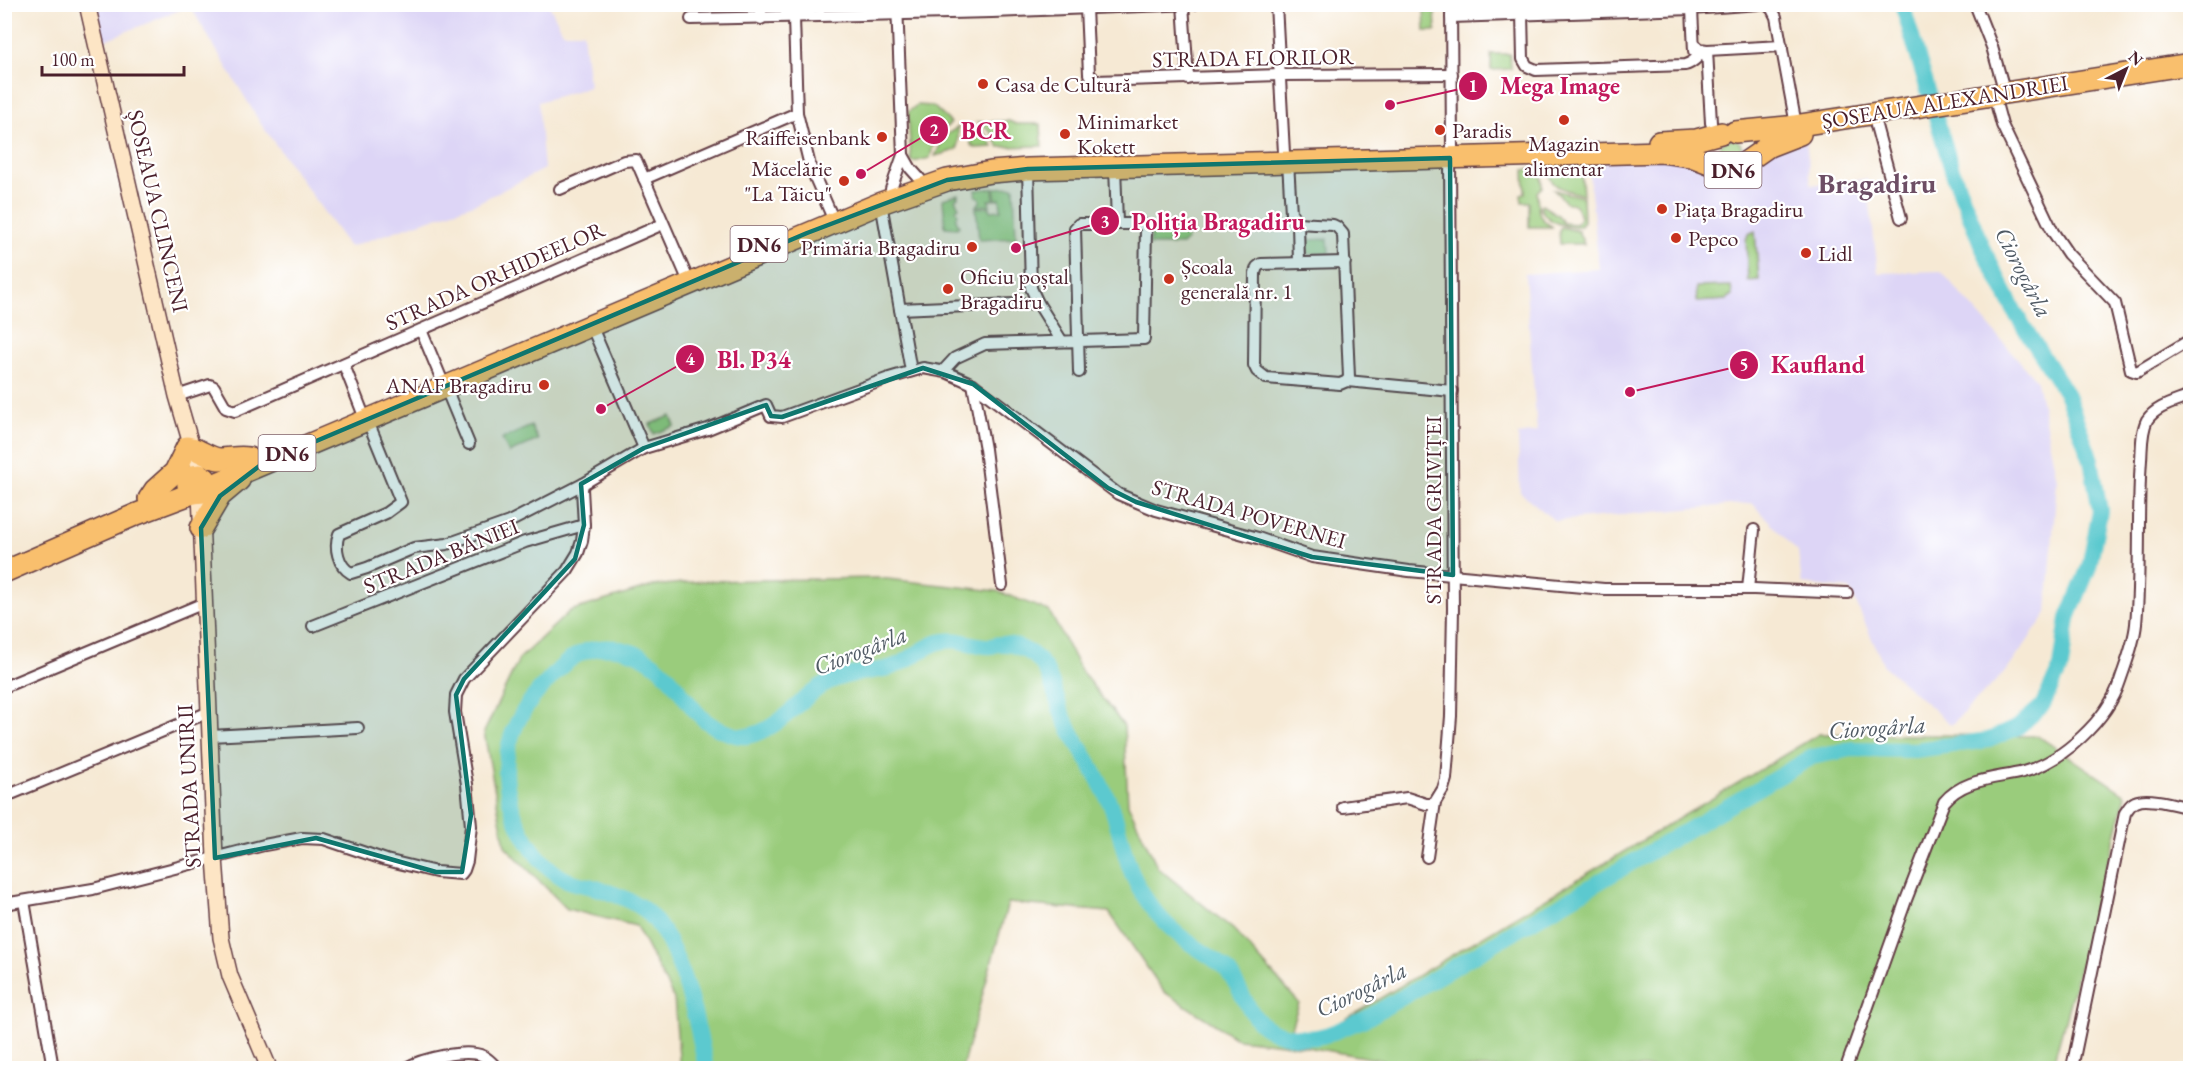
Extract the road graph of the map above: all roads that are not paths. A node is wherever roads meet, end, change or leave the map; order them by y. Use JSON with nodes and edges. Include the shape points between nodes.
{"nodes":[{"id":1,"x":87,"y":4,"type":"edge"},
{"id":2,"x":761,"y":4,"type":"edge"},
{"id":3,"x":1194,"y":4,"type":"edge"},
{"id":4,"x":1276,"y":4,"type":"edge"},
{"id":5,"x":1451,"y":4,"type":"edge"},
{"id":6,"x":1759,"y":4,"type":"edge"},
{"id":7,"x":1766,"y":4,"type":"edge"},
{"id":8,"x":1975,"y":4,"type":"edge"},
{"id":9,"x":1183,"y":5,"type":"edge"},
{"id":10,"x":992,"y":8,"type":"edge"},
{"id":11,"x":1086,"y":8,"type":"junction"},
{"id":12,"x":1606,"y":8,"type":"edge"},
{"id":13,"x":898,"y":9,"type":"edge"},
{"id":14,"x":1692,"y":9,"type":"junction"},
{"id":15,"x":1521,"y":14,"type":"junction"},
{"id":16,"x":1451,"y":17,"type":"junction"},
{"id":17,"x":794,"y":18,"type":"junction"},
{"id":18,"x":691,"y":19,"type":"dead end"},
{"id":19,"x":761,"y":19,"type":"junction"},
{"id":20,"x":1694,"y":44,"type":"junction"},
{"id":21,"x":1782,"y":46,"type":"junction"},
{"id":22,"x":1707,"y":50,"type":"junction"},
{"id":23,"x":1695,"y":60,"type":"junction"},
{"id":24,"x":2190,"y":64,"type":"edge"},
{"id":25,"x":2190,"y":73,"type":"edge"},
{"id":26,"x":1452,"y":74,"type":"junction"},
{"id":27,"x":1281,"y":75,"type":"junction"},
{"id":28,"x":1188,"y":79,"type":"junction"},
{"id":29,"x":1990,"y":100,"type":"junction"},
{"id":30,"x":797,"y":113,"type":"junction"},
{"id":31,"x":1896,"y":114,"type":"junction"},
{"id":32,"x":1875,"y":122,"type":"junction"},
{"id":33,"x":1796,"y":125,"type":"junction"},
{"id":34,"x":1722,"y":129,"type":"junction"},
{"id":35,"x":1451,"y":153,"type":"junction"},
{"id":36,"x":903,"y":155,"type":"junction"},
{"id":37,"x":1286,"y":158,"type":"junction"},
{"id":38,"x":1746,"y":162,"type":"junction"},
{"id":39,"x":1115,"y":166,"type":"junction"},
{"id":40,"x":1717,"y":166,"type":"junction"},
{"id":41,"x":1028,"y":169,"type":"junction"},
{"id":42,"x":644,"y":179,"type":"junction"},
{"id":43,"x":920,"y":179,"type":"junction"},
{"id":44,"x":560,"y":189,"type":"dead end"},
{"id":45,"x":886,"y":196,"type":"junction"},
{"id":46,"x":831,"y":214,"type":"junction"},
{"id":47,"x":1901,"y":218,"type":"dead end"},
{"id":48,"x":1117,"y":223,"type":"junction"},
{"id":49,"x":663,"y":224,"type":"junction"},
{"id":50,"x":1298,"y":224,"type":"junction"},
{"id":51,"x":1345,"y":262,"type":"junction"},
{"id":52,"x":1299,"y":263,"type":"junction"},
{"id":53,"x":686,"y":275,"type":"junction"},
{"id":54,"x":1038,"y":303,"type":"junction"},
{"id":55,"x":900,"y":309,"type":"junction"},
{"id":56,"x":591,"y":325,"type":"junction"},
{"id":57,"x":422,"y":330,"type":"junction"},
{"id":58,"x":1061,"y":340,"type":"junction"},
{"id":59,"x":1077,"y":340,"type":"junction"},
{"id":60,"x":2190,"y":340,"type":"edge"},
{"id":61,"x":344,"y":365,"type":"junction"},
{"id":62,"x":943,"y":371,"type":"junction"},
{"id":63,"x":908,"y":372,"type":"junction"},
{"id":64,"x":1079,"y":372,"type":"dead end"},
{"id":65,"x":1347,"y":381,"type":"junction"},
{"id":66,"x":443,"y":382,"type":"junction"},
{"id":67,"x":973,"y":384,"type":"junction"},
{"id":68,"x":1452,"y":391,"type":"junction"},
{"id":69,"x":177,"y":396,"type":"junction"},
{"id":70,"x":2190,"y":396,"type":"edge"},
{"id":71,"x":365,"y":415,"type":"junction"},
{"id":72,"x":188,"y":441,"type":"junction"},
{"id":73,"x":469,"y":444,"type":"dead end"},
{"id":74,"x":644,"y":448,"type":"junction"},
{"id":75,"x":255,"y":461,"type":"junction"},
{"id":76,"x":197,"y":484,"type":"junction"},
{"id":77,"x":583,"y":484,"type":"junction"},
{"id":78,"x":149,"y":499,"type":"junction"},
{"id":79,"x":584,"y":525,"type":"junction"},
{"id":80,"x":201,"y":528,"type":"junction"},
{"id":81,"x":1754,"y":530,"type":"dead end"},
{"id":82,"x":4,"y":560,"type":"edge"},
{"id":83,"x":4,"y":572,"type":"edge"},
{"id":84,"x":1453,"y":575,"type":"junction"},
{"id":85,"x":1002,"y":585,"type":"dead end"},
{"id":86,"x":1748,"y":590,"type":"junction"},
{"id":87,"x":1847,"y":593,"type":"dead end"},
{"id":88,"x":204,"y":603,"type":"junction"},
{"id":89,"x":313,"y":626,"type":"dead end"},
{"id":90,"x":4,"y":687,"type":"edge"},
{"id":91,"x":208,"y":712,"type":"junction"},
{"id":92,"x":358,"y":729,"type":"dead end"},
{"id":93,"x":210,"y":736,"type":"junction"},
{"id":94,"x":4,"y":797,"type":"edge"},
{"id":95,"x":1434,"y":804,"type":"junction"},
{"id":96,"x":2190,"y":805,"type":"edge"},
{"id":97,"x":1343,"y":807,"type":"dead end"},
{"id":98,"x":1427,"y":857,"type":"dead end"},
{"id":99,"x":215,"y":858,"type":"junction"},
{"id":100,"x":24,"y":901,"type":"junction"},
{"id":101,"x":4,"y":904,"type":"edge"},
{"id":102,"x":53,"y":1068,"type":"edge"},
{"id":103,"x":269,"y":1068,"type":"edge"},
{"id":104,"x":406,"y":1068,"type":"edge"},
{"id":105,"x":497,"y":1068,"type":"edge"},
{"id":106,"x":1846,"y":1068,"type":"edge"},
{"id":107,"x":2072,"y":1068,"type":"edge"}],
"edges":[{"from":1,"to":69,"type":"main road","name":"ȘOSEAUA CLINCENI"},
{"from":2,"to":19,"type":"street"},
{"from":3,"to":9,"type":"street"},
{"from":4,"to":27,"type":"street"},
{"from":5,"to":16,"type":"street","name":"STRADA GRIVIȚEI"},
{"from":6,"to":14,"type":"street"},
{"from":7,"to":21,"type":"street","via":[[1776,17]]},
{"from":8,"to":29,"type":"street","via":[[1992,47]]},
{"from":9,"to":11,"type":"street"},
{"from":9,"to":28,"type":"street"},
{"from":10,"to":11,"type":"street"},
{"from":10,"to":13,"type":"street"},
{"from":11,"to":28,"type":"street","name":"STRADA FLORILOR","via":[[1088,71],[1092,79]]},
{"from":12,"to":14,"type":"street"},
{"from":12,"to":15,"type":"street"},
{"from":13,"to":17,"type":"street"},
{"from":13,"to":36,"type":"street"},
{"from":14,"to":20,"type":"street"},
{"from":15,"to":16,"type":"street"},
{"from":15,"to":23,"type":"street","via":[[1523,59],[1531,69],[1685,65]]},
{"from":16,"to":26,"type":"street","name":"STRADA GRIVIȚEI"},
{"from":17,"to":19,"type":"street"},
{"from":17,"to":30,"type":"street"},
{"from":18,"to":19,"type":"street"},
{"from":20,"to":22,"type":"street"},
{"from":20,"to":23,"type":"street"},
{"from":21,"to":22,"type":"street"},
{"from":21,"to":33,"type":"street"},
{"from":22,"to":23,"type":"street"},
{"from":22,"to":34,"type":"street"},
{"from":24,"to":29,"type":"highway","name":"ȘOSEAUA ALEXANDRIEI","number":"DN6"},
{"from":25,"to":29,"type":"highway","name":"ȘOSEAUA ALEXANDRIEI","number":"DN6"},
{"from":26,"to":27,"type":"street","name":"STRADA FLORILOR"},
{"from":26,"to":35,"type":"street","name":"STRADA GRIVIȚEI"},
{"from":27,"to":28,"type":"street","name":"STRADA FLORILOR"},
{"from":27,"to":37,"type":"street"},
{"from":29,"to":31,"type":"highway","name":"ȘOSEAUA ALEXANDRIEI","number":"DN6"},
{"from":29,"to":60,"type":"street","via":[[2053,232],[2068,254],[2115,303],[2133,371]]},
{"from":30,"to":42,"type":"street"},
{"from":30,"to":46,"type":"street","via":[[810,166]]},
{"from":31,"to":32,"type":"highway","name":"ȘOSEAUA ALEXANDRIEI","number":"DN6"},
{"from":31,"to":33,"type":"highway","name":"ȘOSEAUA ALEXANDRIEI","number":"DN6"},
{"from":32,"to":38,"type":"highway","name":"ȘOSEAUA ALEXANDRIEI","number":"DN6","via":[[1801,133],[1768,146]]},
{"from":32,"to":47,"type":"street","name":"ȘOSEAUA ALEXANDRIEI"},
{"from":33,"to":34,"type":"highway","name":"ȘOSEAUA ALEXANDRIEI","number":"DN6"},
{"from":34,"to":35,"type":"highway","name":"ȘOSEAUA ALEXANDRIEI","number":"DN6","via":[[1696,140]]},
{"from":34,"to":38,"type":"highway","number":"DN6","via":[[1741,135],[1748,144]]},
{"from":34,"to":40,"type":"highway","number":"DN6","via":[[1709,151]]},
{"from":35,"to":37,"type":"highway","name":"ȘOSEAUA ALEXANDRIEI","number":"DN6"},
{"from":35,"to":40,"type":"highway","name":"ȘOSEAUA ALEXANDRIEI","number":"DN6","via":[[1662,152],[1691,156]]},
{"from":35,"to":68,"type":"street","name":"STRADA GRIVIȚEI"},
{"from":36,"to":43,"type":"street"},
{"from":36,"to":45,"type":"street"},
{"from":37,"to":39,"type":"highway","name":"ȘOSEAUA ALEXANDRIEI","number":"DN6"},
{"from":37,"to":43,"type":"highway","name":"ȘOSEAUA ALEXANDRIEI","number":"DN6","via":[[994,161]]},
{"from":37,"to":50,"type":"street","via":[[1291,213]]},
{"from":38,"to":40,"type":"highway","name":"ȘOSEAUA ALEXANDRIEI","number":"DN6","via":[[1733,171]]},
{"from":39,"to":41,"type":"highway","name":"ȘOSEAUA ALEXANDRIEI","number":"DN6"},
{"from":39,"to":48,"type":"street"},
{"from":41,"to":45,"type":"highway","name":"ȘOSEAUA ALEXANDRIEI","number":"DN6","via":[[947,180]]},
{"from":41,"to":54,"type":"street","via":[[1031,288]]},
{"from":42,"to":44,"type":"street","via":[[638,162],[632,159]]},
{"from":42,"to":49,"type":"street"},
{"from":43,"to":45,"type":"highway","name":"ȘOSEAUA ALEXANDRIEI","number":"DN6"},
{"from":45,"to":46,"type":"highway","name":"ȘOSEAUA ALEXANDRIEI","number":"DN6"},
{"from":45,"to":55,"type":"street"},
{"from":45,"to":56,"type":"highway","name":"ȘOSEAUA ALEXANDRIEI","number":"DN6"},
{"from":46,"to":53,"type":"highway","name":"ȘOSEAUA ALEXANDRIEI","number":"DN6"},
{"from":48,"to":59,"type":"street","via":[[1079,224],[1075,228]]},
{"from":48,"to":59,"type":"street","via":[[1140,223],[1146,228],[1144,339]]},
{"from":49,"to":53,"type":"street"},
{"from":49,"to":57,"type":"street","name":"STRADA ORHIDEELOR"},
{"from":50,"to":51,"type":"street","via":[[1337,227],[1343,234]]},
{"from":50,"to":52,"type":"street"},
{"from":51,"to":52,"type":"street"},
{"from":51,"to":65,"type":"street"},
{"from":52,"to":65,"type":"street","via":[[1261,264],[1256,270],[1254,365],[1266,378],[1340,384]]},
{"from":53,"to":66,"type":"highway","name":"ȘOSEAUA ALEXANDRIEI","number":"DN6"},
{"from":54,"to":55,"type":"street"},
{"from":54,"to":58,"type":"street"},
{"from":55,"to":63,"type":"street"},
{"from":56,"to":66,"type":"highway","name":"ȘOSEAUA ALEXANDRIEI","number":"DN6"},
{"from":56,"to":74,"type":"street"},
{"from":57,"to":61,"type":"street","name":"STRADA ORHIDEELOR"},
{"from":57,"to":66,"type":"street"},
{"from":58,"to":59,"type":"street"},
{"from":58,"to":62,"type":"street","via":[[980,345],[955,358]]},
{"from":59,"to":64,"type":"street"},
{"from":61,"to":69,"type":"street","name":"STRADA ORHIDEELOR","via":[[235,411],[226,408],[210,385]]},
{"from":61,"to":71,"type":"street"},
{"from":62,"to":63,"type":"street","name":"STRADA POVERNEI","via":[[923,368]]},
{"from":62,"to":67,"type":"street","name":"STRADA POVERNEI"},
{"from":63,"to":74,"type":"street","via":[[782,417],[771,416],[766,405],[708,429]]},
{"from":65,"to":68,"type":"street"},
{"from":66,"to":71,"type":"highway","name":"ȘOSEAUA ALEXANDRIEI","number":"DN6"},
{"from":66,"to":73,"type":"street"},
{"from":67,"to":84,"type":"street","name":"STRADA POVERNEI","via":[[1108,488],[1156,510],[1317,559]]},
{"from":67,"to":85,"type":"street"},
{"from":68,"to":84,"type":"street","name":"STRADA GRIVIȚEI"},
{"from":69,"to":72,"type":"main road","name":"ȘOSEAUA CLINCENI"},
{"from":70,"to":106,"type":"street","via":[[2156,411],[2144,428],[2136,627],[2115,694],[2102,716],[2053,760],[2024,772],[1971,783],[1944,802]]},
{"from":71,"to":75,"type":"highway","name":"ȘOSEAUA ALEXANDRIEI","number":"DN6"},
{"from":71,"to":77,"type":"street","via":[[401,502],[339,534],[340,561],[351,573],[414,548],[447,544],[509,522]]},
{"from":72,"to":75,"type":"highway","via":[[215,458],[237,456]]},
{"from":72,"to":76,"type":"main road","name":"ȘOSEAUA CLINCENI"},
{"from":72,"to":78,"type":"highway","via":[[175,472]]},
{"from":74,"to":77,"type":"street"},
{"from":75,"to":76,"type":"highway","name":"ȘOSEAUA ALEXANDRIEI","number":"DN6"},
{"from":75,"to":80,"type":"highway","via":[[220,496]]},
{"from":76,"to":78,"type":"highway","name":"ȘOSEAUA ALEXANDRIEI","number":"DN6"},
{"from":76,"to":80,"type":"main road","name":"STRADA UNIRII"},
{"from":76,"to":83,"type":"highway","name":"ȘOSEAUA ALEXANDRIEI","number":"DN6"},
{"from":77,"to":79,"type":"street"},
{"from":78,"to":82,"type":"highway","name":"ȘOSEAUA ALEXANDRIEI","number":"DN6"},
{"from":79,"to":89,"type":"street","name":"STRADA BĂNIEI","via":[[525,542]]},
{"from":79,"to":99,"type":"street","via":[[578,553],[567,572],[464,679],[456,695],[454,712],[471,815],[467,861],[462,872],[436,872],[316,838],[292,839]]},
{"from":80,"to":88,"type":"main road","name":"STRADA UNIRII"},
{"from":81,"to":86,"type":"street"},
{"from":84,"to":86,"type":"street","name":"STRADA POVERNEI","via":[[1623,590]]},
{"from":84,"to":95,"type":"street","name":"STRADA GRIVIȚEI","via":[[1449,762],[1443,789]]},
{"from":86,"to":87,"type":"street","name":"STRADA POVERNEI"},
{"from":88,"to":90,"type":"street"},
{"from":88,"to":91,"type":"main road","name":"STRADA UNIRII"},
{"from":91,"to":93,"type":"main road","name":"STRADA UNIRII"},
{"from":91,"to":94,"type":"street"},
{"from":92,"to":93,"type":"street"},
{"from":93,"to":99,"type":"main road","name":"STRADA UNIRII"},
{"from":95,"to":97,"type":"street","via":[[1407,798]]},
{"from":95,"to":98,"type":"street","name":"STRADA GRIVIȚEI"},
{"from":96,"to":107,"type":"street","via":[[2140,800],[2126,813]]},
{"from":99,"to":100,"type":"street","via":[[93,889]]},
{"from":99,"to":103,"type":"main road","name":"STRADA UNIRII","via":[[226,964]]},
{"from":100,"to":101,"type":"street"},
{"from":100,"to":102,"type":"street"},
{"from":104,"to":105,"type":"street","via":[[421,1060],[470,1054],[484,1056]]}]}
